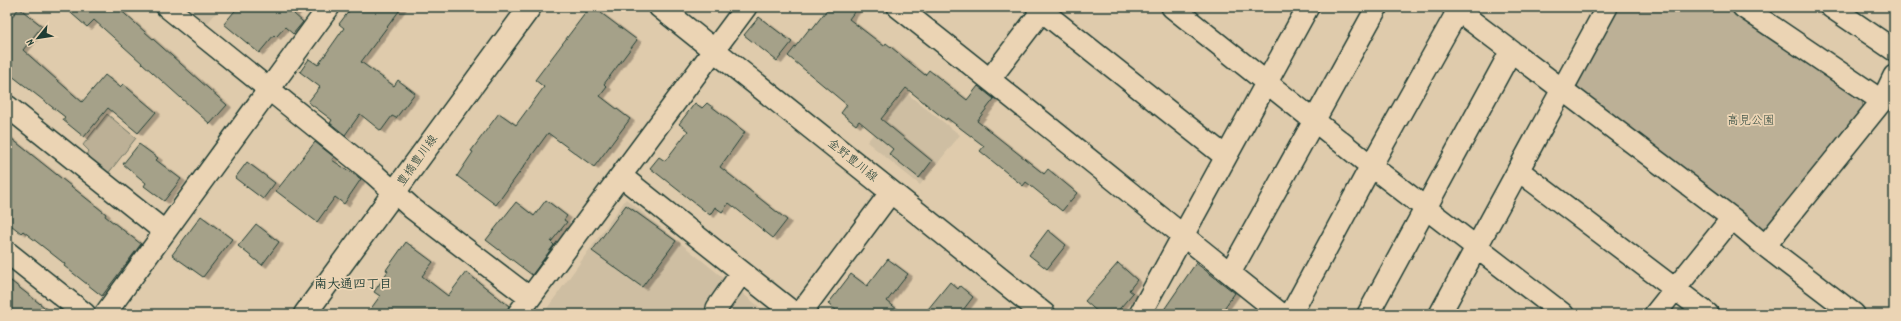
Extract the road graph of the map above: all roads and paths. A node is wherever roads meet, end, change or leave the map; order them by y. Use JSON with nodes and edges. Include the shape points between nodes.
{"nodes":[{"id":1,"x":167,"y":7,"type":"edge"},
{"id":2,"x":329,"y":7,"type":"edge"},
{"id":3,"x":530,"y":7,"type":"edge"},
{"id":4,"x":660,"y":7,"type":"edge"},
{"id":5,"x":746,"y":7,"type":"edge"},
{"id":6,"x":898,"y":7,"type":"edge"},
{"id":7,"x":1172,"y":7,"type":"edge"},
{"id":8,"x":1308,"y":7,"type":"edge"},
{"id":9,"x":1377,"y":7,"type":"edge"},
{"id":10,"x":1608,"y":7,"type":"edge"},
{"id":11,"x":1743,"y":7,"type":"edge"},
{"id":12,"x":1831,"y":7,"type":"edge"},
{"id":13,"x":1041,"y":8,"type":"edge"},
{"id":14,"x":1457,"y":8,"type":"edge"},
{"id":15,"x":714,"y":50,"type":"junction"},
{"id":16,"x":1894,"y":50,"type":"edge"},
{"id":17,"x":1511,"y":51,"type":"junction"},
{"id":18,"x":1894,"y":76,"type":"edge"},
{"id":19,"x":990,"y":79,"type":"junction"},
{"id":20,"x":1268,"y":82,"type":"junction"},
{"id":21,"x":270,"y":90,"type":"junction"},
{"id":22,"x":1562,"y":90,"type":"junction"},
{"id":23,"x":1882,"y":101,"type":"junction"},
{"id":24,"x":7,"y":106,"type":"edge"},
{"id":25,"x":1314,"y":119,"type":"junction"},
{"id":26,"x":1226,"y":157,"type":"junction"},
{"id":27,"x":1371,"y":166,"type":"junction"},
{"id":28,"x":1518,"y":170,"type":"junction"},
{"id":29,"x":621,"y":176,"type":"junction"},
{"id":30,"x":395,"y":192,"type":"junction"},
{"id":31,"x":891,"y":192,"type":"junction"},
{"id":32,"x":1426,"y":208,"type":"junction"},
{"id":33,"x":1732,"y":218,"type":"junction"},
{"id":34,"x":165,"y":232,"type":"junction"},
{"id":35,"x":1183,"y":236,"type":"junction"},
{"id":36,"x":1476,"y":246,"type":"junction"},
{"id":37,"x":1766,"y":246,"type":"junction"},
{"id":38,"x":7,"y":252,"type":"edge"},
{"id":39,"x":742,"y":272,"type":"junction"},
{"id":40,"x":1230,"y":273,"type":"junction"},
{"id":41,"x":1675,"y":289,"type":"junction"},
{"id":42,"x":524,"y":306,"type":"edge"},
{"id":43,"x":717,"y":308,"type":"dead end"},
{"id":44,"x":85,"y":314,"type":"edge"},
{"id":45,"x":105,"y":314,"type":"edge"},
{"id":46,"x":305,"y":314,"type":"edge"},
{"id":47,"x":795,"y":314,"type":"edge"},
{"id":48,"x":800,"y":314,"type":"edge"},
{"id":49,"x":1044,"y":314,"type":"edge"},
{"id":50,"x":1140,"y":314,"type":"edge"},
{"id":51,"x":1281,"y":314,"type":"edge"},
{"id":52,"x":1291,"y":314,"type":"edge"},
{"id":53,"x":1368,"y":314,"type":"edge"},
{"id":54,"x":1440,"y":314,"type":"edge"},
{"id":55,"x":1563,"y":314,"type":"edge"},
{"id":56,"x":1655,"y":314,"type":"edge"},
{"id":57,"x":1708,"y":314,"type":"edge"},
{"id":58,"x":1854,"y":314,"type":"edge"}],
"edges":[{"from":1,"to":21,"type":"street"},
{"from":2,"to":21,"type":"street"},
{"from":3,"to":30,"type":"main road","name":"豊橋豊川線"},
{"from":4,"to":15,"type":"main road","name":"金野豊川線"},
{"from":5,"to":15,"type":"street"},
{"from":6,"to":19,"type":"street"},
{"from":7,"to":20,"type":"street"},
{"from":8,"to":20,"type":"street"},
{"from":9,"to":25,"type":"street"},
{"from":10,"to":22,"type":"street"},
{"from":11,"to":23,"type":"street"},
{"from":12,"to":16,"type":"street"},
{"from":13,"to":19,"type":"street"},
{"from":13,"to":26,"type":"street"},
{"from":14,"to":17,"type":"street"},
{"from":14,"to":27,"type":"street"},
{"from":15,"to":29,"type":"street"},
{"from":15,"to":31,"type":"main road","name":"金野豊川線"},
{"from":17,"to":22,"type":"street"},
{"from":17,"to":32,"type":"street"},
{"from":18,"to":23,"type":"street"},
{"from":19,"to":35,"type":"street"},
{"from":20,"to":25,"type":"street"},
{"from":20,"to":26,"type":"street"},
{"from":21,"to":30,"type":"street"},
{"from":21,"to":34,"type":"street"},
{"from":22,"to":28,"type":"street"},
{"from":22,"to":33,"type":"street"},
{"from":23,"to":37,"type":"street"},
{"from":24,"to":34,"type":"street"},
{"from":25,"to":27,"type":"street"},
{"from":25,"to":40,"type":"street"},
{"from":26,"to":35,"type":"street"},
{"from":27,"to":32,"type":"street"},
{"from":27,"to":52,"type":"street"},
{"from":28,"to":36,"type":"street"},
{"from":28,"to":41,"type":"street"},
{"from":29,"to":39,"type":"street"},
{"from":29,"to":42,"type":"street"},
{"from":30,"to":42,"type":"street"},
{"from":30,"to":46,"type":"main road","name":"豊橋豊川線"},
{"from":31,"to":48,"type":"street"},
{"from":31,"to":49,"type":"main road","name":"金野豊川線"},
{"from":32,"to":36,"type":"street"},
{"from":32,"to":53,"type":"street"},
{"from":33,"to":37,"type":"street"},
{"from":33,"to":41,"type":"street"},
{"from":34,"to":45,"type":"street"},
{"from":35,"to":40,"type":"street"},
{"from":35,"to":50,"type":"street"},
{"from":36,"to":54,"type":"street"},
{"from":36,"to":55,"type":"street"},
{"from":37,"to":58,"type":"street"},
{"from":38,"to":44,"type":"street"},
{"from":39,"to":43,"type":"street"},
{"from":39,"to":47,"type":"street"},
{"from":40,"to":51,"type":"street"},
{"from":41,"to":56,"type":"street"},
{"from":41,"to":57,"type":"street"}]}
